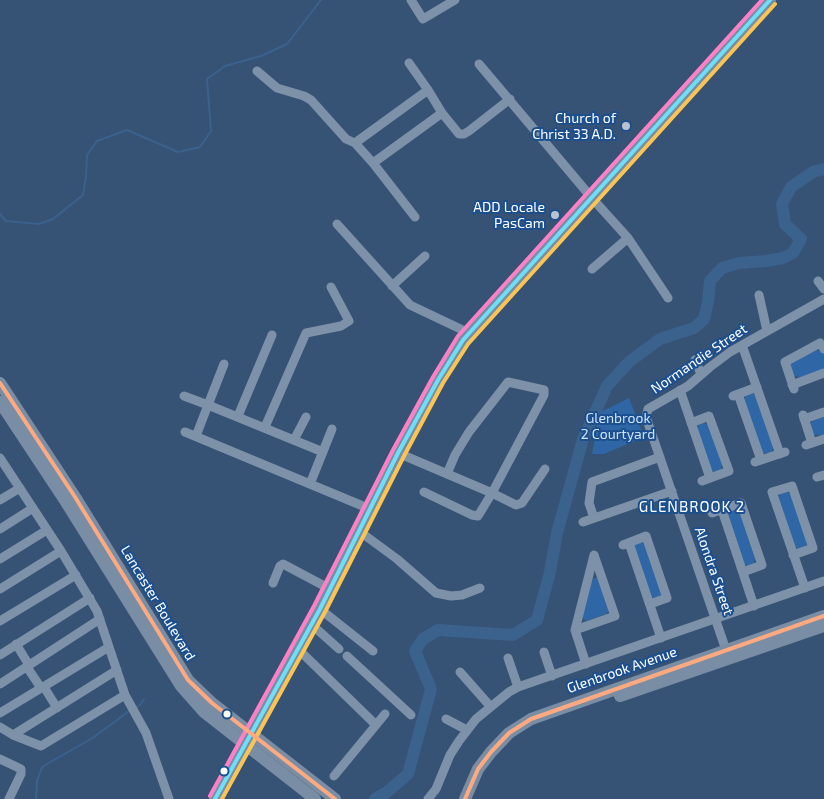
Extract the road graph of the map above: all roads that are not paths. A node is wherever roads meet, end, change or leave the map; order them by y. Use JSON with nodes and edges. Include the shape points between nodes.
{"nodes":[{"id":1,"x":411,"y":0,"type":"edge"},
{"id":2,"x":455,"y":0,"type":"edge"},
{"id":3,"x":770,"y":0,"type":"edge"},
{"id":4,"x":409,"y":63,"type":"dead end"},
{"id":5,"x":479,"y":64,"type":"dead end"},
{"id":6,"x":257,"y":71,"type":"dead end"},
{"id":7,"x":428,"y":90,"type":"junction"},
{"id":8,"x":510,"y":99,"type":"junction"},
{"id":9,"x":442,"y":113,"type":"junction"},
{"id":10,"x":355,"y":143,"type":"junction"},
{"id":11,"x":373,"y":163,"type":"junction"},
{"id":12,"x":591,"y":197,"type":"junction"},
{"id":13,"x":415,"y":217,"type":"dead end"},
{"id":14,"x":337,"y":224,"type":"dead end"},
{"id":15,"x":628,"y":238,"type":"junction"},
{"id":16,"x":425,"y":256,"type":"dead end"},
{"id":17,"x":592,"y":269,"type":"dead end"},
{"id":18,"x":818,"y":281,"type":"dead end"},
{"id":19,"x":392,"y":286,"type":"junction"},
{"id":20,"x":331,"y":288,"type":"dead end"},
{"id":21,"x":824,"y":290,"type":"edge"},
{"id":22,"x":759,"y":295,"type":"dead end"},
{"id":23,"x":668,"y":298,"type":"dead end"},
{"id":24,"x":824,"y":299,"type":"edge"},
{"id":25,"x":767,"y":332,"type":"junction"},
{"id":26,"x":272,"y":335,"type":"dead end"},
{"id":27,"x":463,"y":341,"type":"junction"},
{"id":28,"x":742,"y":345,"type":"junction"},
{"id":29,"x":824,"y":349,"type":"edge"},
{"id":30,"x":695,"y":360,"type":"dead end"},
{"id":31,"x":224,"y":364,"type":"dead end"},
{"id":32,"x":824,"y":373,"type":"edge"},
{"id":33,"x":701,"y":374,"type":"junction"},
{"id":34,"x":0,"y":383,"type":"edge"},
{"id":35,"x":757,"y":387,"type":"junction"},
{"id":36,"x":680,"y":390,"type":"junction"},
{"id":37,"x":184,"y":396,"type":"dead end"},
{"id":38,"x":0,"y":402,"type":"edge"},
{"id":39,"x":208,"y":405,"type":"junction"},
{"id":40,"x":824,"y":412,"type":"edge"},
{"id":41,"x":238,"y":416,"type":"junction"},
{"id":42,"x":306,"y":417,"type":"dead end"},
{"id":43,"x":646,"y":417,"type":"joint"},
{"id":44,"x":691,"y":423,"type":"junction"},
{"id":45,"x":264,"y":427,"type":"junction"},
{"id":46,"x":332,"y":430,"type":"dead end"},
{"id":47,"x":185,"y":432,"type":"dead end"},
{"id":48,"x":196,"y":436,"type":"junction"},
{"id":49,"x":824,"y":439,"type":"edge"},
{"id":50,"x":294,"y":440,"type":"junction"},
{"id":51,"x":323,"y":452,"type":"junction"},
{"id":52,"x":398,"y":453,"type":"junction"},
{"id":53,"x":660,"y":457,"type":"junction"},
{"id":54,"x":1,"y":463,"type":"edge"},
{"id":55,"x":545,"y":469,"type":"dead end"},
{"id":56,"x":447,"y":474,"type":"junction"},
{"id":57,"x":310,"y":484,"type":"junction"},
{"id":58,"x":20,"y":488,"type":"junction"},
{"id":59,"x":672,"y":491,"type":"junction"},
{"id":60,"x":424,"y":492,"type":"dead end"},
{"id":61,"x":492,"y":493,"type":"junction"},
{"id":62,"x":0,"y":500,"type":"edge"},
{"id":63,"x":33,"y":508,"type":"junction"},
{"id":64,"x":370,"y":509,"type":"junction"},
{"id":65,"x":722,"y":510,"type":"junction"},
{"id":66,"x":712,"y":513,"type":"dead end"},
{"id":67,"x":594,"y":518,"type":"junction"},
{"id":68,"x":584,"y":522,"type":"dead end"},
{"id":69,"x":0,"y":529,"type":"edge"},
{"id":70,"x":47,"y":530,"type":"junction"},
{"id":71,"x":359,"y":531,"type":"junction"},
{"id":72,"x":61,"y":550,"type":"junction"},
{"id":73,"x":793,"y":555,"type":"junction"},
{"id":74,"x":0,"y":559,"type":"edge"},
{"id":75,"x":743,"y":572,"type":"junction"},
{"id":76,"x":76,"y":575,"type":"junction"},
{"id":77,"x":824,"y":581,"type":"edge"},
{"id":78,"x":273,"y":583,"type":"dead end"},
{"id":79,"x":330,"y":588,"type":"junction"},
{"id":80,"x":480,"y":588,"type":"dead end"},
{"id":81,"x":805,"y":588,"type":"junction"},
{"id":82,"x":0,"y":589,"type":"edge"},
{"id":83,"x":90,"y":598,"type":"junction"},
{"id":84,"x":650,"y":604,"type":"junction"},
{"id":85,"x":754,"y":606,"type":"junction"},
{"id":86,"x":320,"y":609,"type":"junction"},
{"id":87,"x":824,"y":616,"type":"edge"},
{"id":88,"x":100,"y":619,"type":"junction"},
{"id":89,"x":716,"y":619,"type":"junction"},
{"id":90,"x":0,"y":621,"type":"edge"},
{"id":91,"x":311,"y":624,"type":"junction"},
{"id":92,"x":824,"y":626,"type":"edge"},
{"id":93,"x":575,"y":630,"type":"junction"},
{"id":94,"x":661,"y":638,"type":"junction"},
{"id":95,"x":16,"y":644,"type":"junction"},
{"id":96,"x":109,"y":647,"type":"junction"},
{"id":97,"x":298,"y":649,"type":"junction"},
{"id":98,"x":339,"y":649,"type":"dead end"},
{"id":99,"x":726,"y":650,"type":"junction"},
{"id":100,"x":373,"y":651,"type":"dead end"},
{"id":101,"x":544,"y":652,"type":"dead end"},
{"id":102,"x":0,"y":654,"type":"edge"},
{"id":103,"x":346,"y":656,"type":"dead end"},
{"id":104,"x":508,"y":658,"type":"dead end"},
{"id":105,"x":586,"y":664,"type":"junction"},
{"id":106,"x":28,"y":666,"type":"junction"},
{"id":107,"x":117,"y":670,"type":"junction"},
{"id":108,"x":460,"y":672,"type":"dead end"},
{"id":109,"x":552,"y":676,"type":"junction"},
{"id":110,"x":0,"y":684,"type":"edge"},
{"id":111,"x":42,"y":687,"type":"junction"},
{"id":112,"x":518,"y":688,"type":"junction"},
{"id":113,"x":125,"y":695,"type":"junction"},
{"id":114,"x":490,"y":706,"type":"junction"},
{"id":115,"x":57,"y":708,"type":"junction"},
{"id":116,"x":0,"y":713,"type":"edge"},
{"id":117,"x":385,"y":714,"type":"dead end"},
{"id":118,"x":411,"y":715,"type":"dead end"},
{"id":119,"x":446,"y":719,"type":"dead end"},
{"id":120,"x":376,"y":725,"type":"junction"},
{"id":121,"x":0,"y":727,"type":"edge"},
{"id":122,"x":467,"y":730,"type":"junction"},
{"id":123,"x":13,"y":735,"type":"junction"},
{"id":124,"x":249,"y":739,"type":"junction"},
{"id":125,"x":3,"y":763,"type":"edge"},
{"id":126,"x":334,"y":776,"type":"dead end"},
{"id":127,"x":9,"y":799,"type":"edge"},
{"id":128,"x":169,"y":799,"type":"edge"},
{"id":129,"x":215,"y":799,"type":"edge"},
{"id":130,"x":315,"y":799,"type":"edge"},
{"id":131,"x":335,"y":799,"type":"edge"},
{"id":132,"x":428,"y":799,"type":"edge"},
{"id":133,"x":465,"y":799,"type":"edge"},
{"id":134,"x":474,"y":799,"type":"edge"}],
"edges":[{"from":1,"to":2,"type":"street","via":[[423,19]]},
{"from":3,"to":12,"type":"main road"},
{"from":4,"to":7,"type":"street"},
{"from":5,"to":8,"type":"street"},
{"from":6,"to":10,"type":"street","via":[[277,88],[311,100],[346,139]]},
{"from":7,"to":9,"type":"street"},
{"from":7,"to":10,"type":"street"},
{"from":8,"to":9,"type":"street","via":[[464,134],[459,134]]},
{"from":8,"to":12,"type":"street"},
{"from":9,"to":11,"type":"street"},
{"from":10,"to":11,"type":"street"},
{"from":11,"to":13,"type":"street"},
{"from":12,"to":15,"type":"street"},
{"from":12,"to":27,"type":"main road"},
{"from":14,"to":19,"type":"street"},
{"from":15,"to":17,"type":"street"},
{"from":15,"to":23,"type":"street"},
{"from":16,"to":19,"type":"street"},
{"from":18,"to":21,"type":"street"},
{"from":19,"to":27,"type":"street","via":[[410,305]]},
{"from":20,"to":45,"type":"street","via":[[349,321],[341,326],[306,333]]},
{"from":22,"to":25,"type":"street"},
{"from":24,"to":25,"type":"street","name":"Normandie Street"},
{"from":25,"to":28,"type":"street","name":"Normandie Street"},
{"from":26,"to":41,"type":"street"},
{"from":27,"to":52,"type":"main road"},
{"from":28,"to":33,"type":"street","name":"Normandie Street"},
{"from":28,"to":35,"type":"street"},
{"from":29,"to":32,"type":"street","via":[[820,343],[785,362],[793,387]]},
{"from":30,"to":33,"type":"street"},
{"from":31,"to":39,"type":"street"},
{"from":33,"to":36,"type":"street","name":"Normandie Street"},
{"from":34,"to":124,"type":"main road","name":"Lancaster Boulevard","via":[[188,680]]},
{"from":35,"to":35,"type":"street","via":[[736,395],[758,461],[783,453]]},
{"from":36,"to":43,"type":"street","name":"Normandie Street","via":[[648,409]]},
{"from":36,"to":44,"type":"street"},
{"from":37,"to":39,"type":"street"},
{"from":38,"to":124,"type":"main road","name":"Lancaster Boulevard","via":[[180,686],[204,712]]},
{"from":39,"to":41,"type":"street"},
{"from":39,"to":48,"type":"street"},
{"from":40,"to":49,"type":"street","via":[[804,417],[809,444]]},
{"from":41,"to":45,"type":"street"},
{"from":42,"to":50,"type":"street"},
{"from":43,"to":53,"type":"street","name":"Alondra Street"},
{"from":44,"to":44,"type":"street","via":[[706,479],[729,471],[709,416]]},
{"from":45,"to":50,"type":"street"},
{"from":46,"to":51,"type":"street"},
{"from":47,"to":48,"type":"street"},
{"from":48,"to":57,"type":"street"},
{"from":50,"to":51,"type":"street"},
{"from":51,"to":57,"type":"street"},
{"from":52,"to":56,"type":"street"},
{"from":52,"to":64,"type":"main road"},
{"from":53,"to":59,"type":"street","name":"Alondra Street"},
{"from":53,"to":67,"type":"street","via":[[592,482],[589,503]]},
{"from":54,"to":58,"type":"street"},
{"from":55,"to":61,"type":"street","via":[[519,505]]},
{"from":56,"to":61,"type":"street"},
{"from":56,"to":61,"type":"street","via":[[469,432],[508,382],[542,389],[545,393]]},
{"from":57,"to":64,"type":"street"},
{"from":58,"to":62,"type":"street"},
{"from":58,"to":63,"type":"street"},
{"from":59,"to":67,"type":"street"},
{"from":59,"to":89,"type":"street","name":"Alondra Street"},
{"from":60,"to":61,"type":"street","via":[[478,516]]},
{"from":63,"to":69,"type":"street"},
{"from":63,"to":70,"type":"street"},
{"from":64,"to":71,"type":"main road"},
{"from":65,"to":66,"type":"street"},
{"from":65,"to":75,"type":"street"},
{"from":65,"to":75,"type":"street","via":[[741,503],[762,565]]},
{"from":67,"to":68,"type":"street"},
{"from":70,"to":72,"type":"street"},
{"from":70,"to":74,"type":"street"},
{"from":71,"to":79,"type":"main road"},
{"from":71,"to":80,"type":"street","via":[[436,593],[462,595]]},
{"from":72,"to":76,"type":"street"},
{"from":72,"to":82,"type":"street"},
{"from":73,"to":73,"type":"street","via":[[772,492],[792,486],[813,548]]},
{"from":73,"to":81,"type":"street"},
{"from":75,"to":85,"type":"street"},
{"from":76,"to":83,"type":"street"},
{"from":76,"to":90,"type":"street"},
{"from":77,"to":81,"type":"street"},
{"from":78,"to":79,"type":"street","via":[[283,564]]},
{"from":79,"to":86,"type":"main road"},
{"from":81,"to":85,"type":"street"},
{"from":83,"to":88,"type":"street"},
{"from":83,"to":95,"type":"street"},
{"from":84,"to":84,"type":"street","via":[[626,544],[646,536],[668,598]]},
{"from":84,"to":94,"type":"street"},
{"from":85,"to":89,"type":"street"},
{"from":86,"to":91,"type":"main road"},
{"from":86,"to":100,"type":"street"},
{"from":87,"to":99,"type":"main road","name":"Glenbrook Avenue"},
{"from":88,"to":96,"type":"street"},
{"from":88,"to":106,"type":"street"},
{"from":89,"to":94,"type":"street"},
{"from":89,"to":99,"type":"street","name":"Alondra Street"},
{"from":91,"to":97,"type":"main road"},
{"from":91,"to":98,"type":"street"},
{"from":92,"to":134,"type":"main road","name":"Glenbrook Avenue","via":[[540,724],[504,750],[485,773]]},
{"from":93,"to":93,"type":"street","via":[[592,563],[594,555],[615,616]]},
{"from":93,"to":105,"type":"street"},
{"from":94,"to":105,"type":"street"},
{"from":95,"to":102,"type":"street"},
{"from":95,"to":106,"type":"street"},
{"from":96,"to":107,"type":"street"},
{"from":96,"to":111,"type":"street"},
{"from":97,"to":120,"type":"street"},
{"from":97,"to":124,"type":"main road"},
{"from":99,"to":133,"type":"main road","name":"Glenbrook Avenue","via":[[531,719],[509,733],[491,752],[478,769]]},
{"from":101,"to":109,"type":"street"},
{"from":103,"to":118,"type":"street"},
{"from":104,"to":112,"type":"street"},
{"from":105,"to":109,"type":"street"},
{"from":106,"to":110,"type":"street"},
{"from":106,"to":111,"type":"street"},
{"from":107,"to":113,"type":"street"},
{"from":107,"to":115,"type":"street"},
{"from":108,"to":114,"type":"street"},
{"from":109,"to":112,"type":"street"},
{"from":111,"to":115,"type":"street"},
{"from":111,"to":116,"type":"street"},
{"from":112,"to":114,"type":"street"},
{"from":113,"to":123,"type":"street","via":[[41,746]]},
{"from":113,"to":128,"type":"street","via":[[146,733]]},
{"from":114,"to":122,"type":"street"},
{"from":115,"to":123,"type":"street"},
{"from":117,"to":120,"type":"street"},
{"from":119,"to":122,"type":"street"},
{"from":120,"to":126,"type":"street"},
{"from":121,"to":123,"type":"street"},
{"from":122,"to":132,"type":"street"},
{"from":124,"to":129,"type":"main road"},
{"from":124,"to":130,"type":"main road","name":"Lancaster Boulevard"},
{"from":124,"to":131,"type":"main road","name":"Lancaster Boulevard"},
{"from":125,"to":127,"type":"street","via":[[21,769]]}]}
